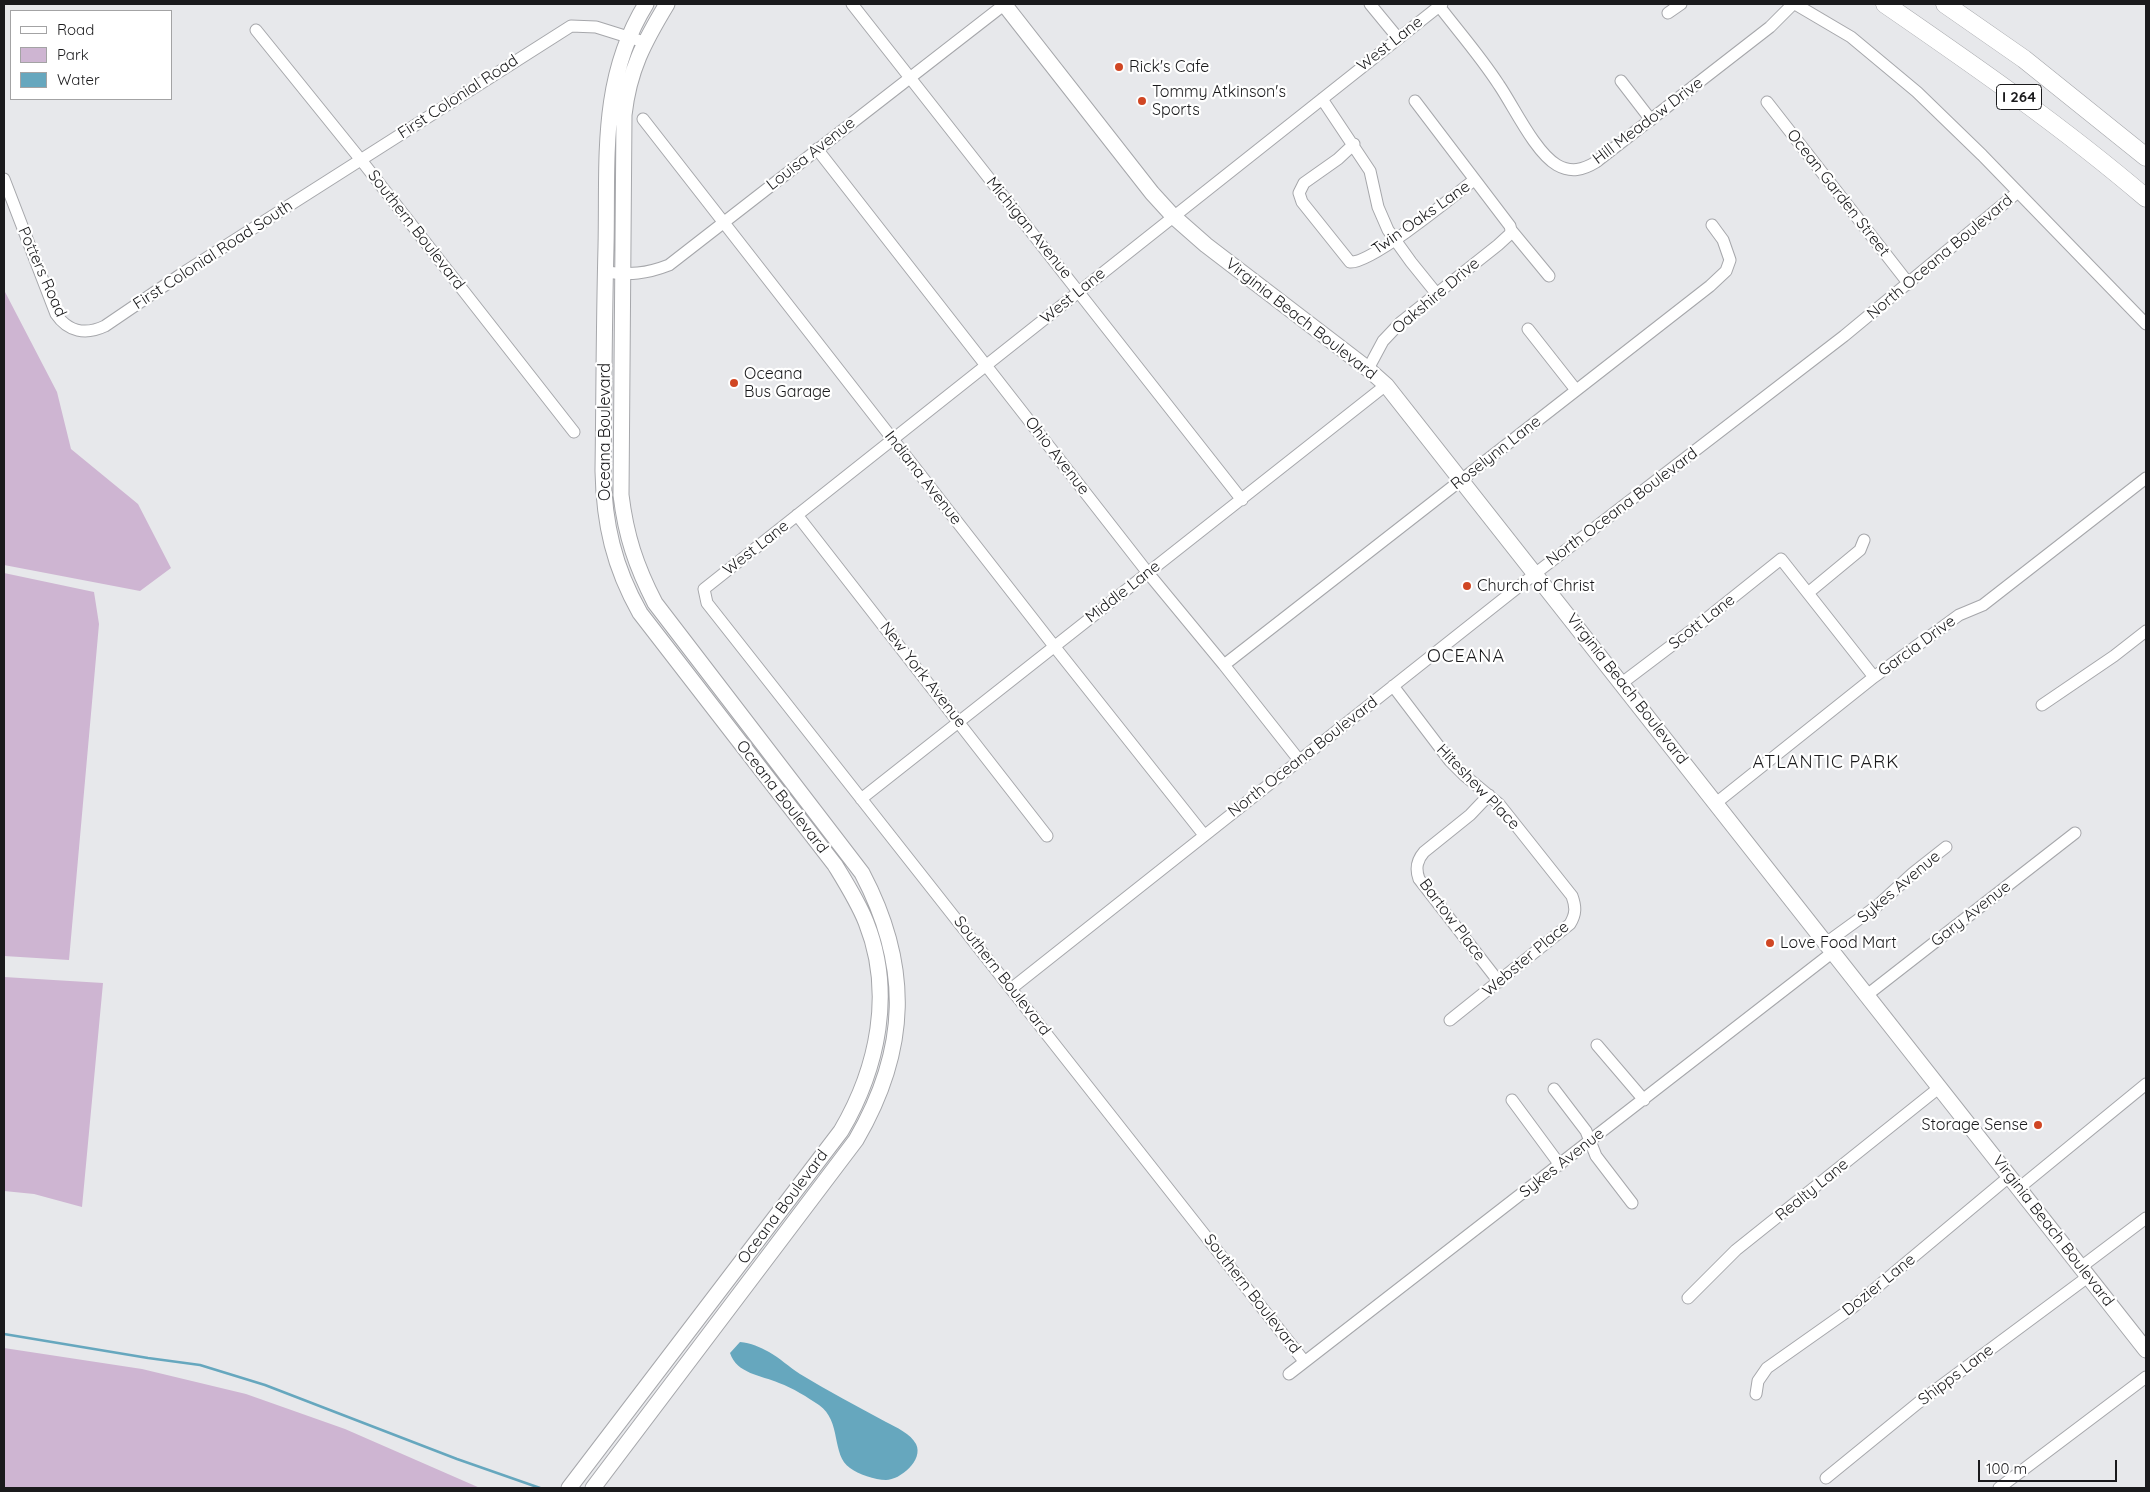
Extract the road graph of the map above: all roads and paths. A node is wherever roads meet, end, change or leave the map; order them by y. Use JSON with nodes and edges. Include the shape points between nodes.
{"nodes":[{"id":1,"x":646,"y":4,"type":"edge"},
{"id":2,"x":667,"y":4,"type":"edge"},
{"id":3,"x":852,"y":4,"type":"edge"},
{"id":4,"x":1005,"y":4,"type":"edge"},
{"id":5,"x":1370,"y":4,"type":"edge"},
{"id":6,"x":1681,"y":4,"type":"edge"},
{"id":7,"x":1794,"y":4,"type":"edge"},
{"id":8,"x":1885,"y":4,"type":"edge"},
{"id":9,"x":1945,"y":4,"type":"edge"},
{"id":10,"x":1440,"y":5,"type":"edge"},
{"id":11,"x":1668,"y":13,"type":"dead end"},
{"id":12,"x":256,"y":30,"type":"dead end"},
{"id":13,"x":628,"y":37,"type":"junction"},
{"id":14,"x":1398,"y":38,"type":"junction"},
{"id":15,"x":644,"y":42,"type":"junction"},
{"id":16,"x":909,"y":77,"type":"junction"},
{"id":17,"x":1621,"y":80,"type":"dead end"},
{"id":18,"x":1322,"y":99,"type":"junction"},
{"id":19,"x":1415,"y":101,"type":"dead end"},
{"id":20,"x":1767,"y":102,"type":"dead end"},
{"id":21,"x":643,"y":119,"type":"dead end"},
{"id":22,"x":1650,"y":120,"type":"junction"},
{"id":23,"x":1354,"y":144,"type":"junction"},
{"id":24,"x":817,"y":149,"type":"junction"},
{"id":25,"x":2146,"y":157,"type":"edge"},
{"id":26,"x":361,"y":160,"type":"junction"},
{"id":27,"x":346,"y":169,"type":"joint"},
{"id":28,"x":4,"y":179,"type":"edge"},
{"id":29,"x":1474,"y":180,"type":"junction"},
{"id":30,"x":2018,"y":192,"type":"junction"},
{"id":31,"x":2146,"y":198,"type":"edge"},
{"id":32,"x":1173,"y":216,"type":"junction"},
{"id":33,"x":724,"y":222,"type":"junction"},
{"id":34,"x":1712,"y":225,"type":"dead end"},
{"id":35,"x":1511,"y":230,"type":"junction"},
{"id":36,"x":1395,"y":239,"type":"junction"},
{"id":37,"x":605,"y":272,"type":"junction"},
{"id":38,"x":624,"y":274,"type":"junction"},
{"id":39,"x":1549,"y":276,"type":"dead end"},
{"id":40,"x":1909,"y":284,"type":"junction"},
{"id":41,"x":1079,"y":291,"type":"junction"},
{"id":42,"x":1436,"y":293,"type":"junction"},
{"id":43,"x":2146,"y":324,"type":"edge"},
{"id":44,"x":1528,"y":329,"type":"dead end"},
{"id":45,"x":77,"y":331,"type":"joint"},
{"id":46,"x":986,"y":366,"type":"junction"},
{"id":47,"x":1368,"y":368,"type":"junction"},
{"id":48,"x":1386,"y":385,"type":"junction"},
{"id":49,"x":1576,"y":390,"type":"junction"},
{"id":50,"x":574,"y":432,"type":"dead end"},
{"id":51,"x":892,"y":440,"type":"junction"},
{"id":52,"x":2146,"y":478,"type":"edge"},
{"id":53,"x":1462,"y":480,"type":"junction"},
{"id":54,"x":1242,"y":500,"type":"junction"},
{"id":55,"x":797,"y":515,"type":"junction"},
{"id":56,"x":1864,"y":540,"type":"dead end"},
{"id":57,"x":1148,"y":573,"type":"junction"},
{"id":58,"x":1536,"y":573,"type":"junction"},
{"id":59,"x":704,"y":589,"type":"joint"},
{"id":60,"x":1808,"y":593,"type":"junction"},
{"id":61,"x":2146,"y":631,"type":"edge"},
{"id":62,"x":1054,"y":646,"type":"junction"},
{"id":63,"x":1224,"y":665,"type":"junction"},
{"id":64,"x":1874,"y":677,"type":"junction"},
{"id":65,"x":1622,"y":683,"type":"junction"},
{"id":66,"x":1392,"y":686,"type":"junction"},
{"id":67,"x":2042,"y":705,"type":"dead end"},
{"id":68,"x":959,"y":722,"type":"junction"},
{"id":69,"x":1299,"y":760,"type":"junction"},
{"id":70,"x":1489,"y":795,"type":"junction"},
{"id":71,"x":861,"y":798,"type":"junction"},
{"id":72,"x":1716,"y":802,"type":"junction"},
{"id":73,"x":2075,"y":833,"type":"dead end"},
{"id":74,"x":1204,"y":835,"type":"junction"},
{"id":75,"x":1047,"y":836,"type":"dead end"},
{"id":76,"x":1946,"y":847,"type":"dead end"},
{"id":77,"x":1546,"y":863,"type":"joint"},
{"id":78,"x":1830,"y":948,"type":"junction"},
{"id":79,"x":1499,"y":982,"type":"junction"},
{"id":80,"x":1012,"y":988,"type":"junction"},
{"id":81,"x":1868,"y":995,"type":"junction"},
{"id":82,"x":1450,"y":1020,"type":"dead end"},
{"id":83,"x":879,"y":1025,"type":"junction"},
{"id":84,"x":896,"y":1028,"type":"junction"},
{"id":85,"x":1597,"y":1045,"type":"dead end"},
{"id":86,"x":2146,"y":1084,"type":"edge"},
{"id":87,"x":1940,"y":1087,"type":"junction"},
{"id":88,"x":1554,"y":1089,"type":"dead end"},
{"id":89,"x":1512,"y":1100,"type":"dead end"},
{"id":90,"x":1644,"y":1100,"type":"junction"},
{"id":91,"x":1590,"y":1140,"type":"junction"},
{"id":92,"x":1560,"y":1165,"type":"junction"},
{"id":93,"x":2010,"y":1176,"type":"junction"},
{"id":94,"x":2019,"y":1188,"type":"junction"},
{"id":95,"x":1632,"y":1203,"type":"dead end"},
{"id":96,"x":2146,"y":1218,"type":"edge"},
{"id":97,"x":2085,"y":1272,"type":"junction"},
{"id":98,"x":723,"y":1286,"type":"junction"},
{"id":99,"x":736,"y":1298,"type":"junction"},
{"id":100,"x":1688,"y":1298,"type":"dead end"},
{"id":101,"x":2146,"y":1350,"type":"edge"},
{"id":102,"x":1304,"y":1361,"type":"junction"},
{"id":103,"x":1289,"y":1374,"type":"dead end"},
{"id":104,"x":2146,"y":1377,"type":"edge"},
{"id":105,"x":1756,"y":1394,"type":"dead end"},
{"id":106,"x":1826,"y":1478,"type":"dead end"},
{"id":107,"x":569,"y":1488,"type":"edge"},
{"id":108,"x":593,"y":1488,"type":"edge"},
{"id":109,"x":1999,"y":1488,"type":"edge"}],
"edges":[{"from":1,"to":13,"type":"main road"},
{"from":2,"to":15,"type":"main road"},
{"from":3,"to":16,"type":"street","name":"Michigan Avenue"},
{"from":4,"to":16,"type":"street","name":"Louisa Avenue"},
{"from":4,"to":32,"type":"main road","name":"Virginia Beach Boulevard"},
{"from":5,"to":14,"type":"street"},
{"from":6,"to":11,"type":"street"},
{"from":7,"to":22,"type":"street","name":"Hill Meadow Drive","via":[[1770,27]]},
{"from":7,"to":30,"type":"street","via":[[1851,37],[1884,63]]},
{"from":8,"to":31,"type":"highway","number":"I 264","via":[[2012,92]]},
{"from":9,"to":25,"type":"highway","number":"I 264","via":[[2024,59]]},
{"from":10,"to":14,"type":"street","name":"West Lane"},
{"from":10,"to":22,"type":"street","name":"Hill Meadow Drive","via":[[1499,84],[1540,147],[1556,164],[1572,170],[1588,167]]},
{"from":12,"to":26,"type":"street","name":"Southern Boulevard"},
{"from":13,"to":15,"type":"street"},
{"from":13,"to":26,"type":"street","name":"First Colonial Road","via":[[596,27],[571,26]]},
{"from":13,"to":37,"type":"main road","name":"Oceana Boulevard","via":[[610,106]]},
{"from":14,"to":18,"type":"street","name":"West Lane"},
{"from":15,"to":38,"type":"main road","name":"Oceana Boulevard","via":[[627,92],[624,116]]},
{"from":16,"to":24,"type":"street","name":"Louisa Avenue"},
{"from":16,"to":41,"type":"street","name":"Michigan Avenue"},
{"from":17,"to":22,"type":"street"},
{"from":18,"to":23,"type":"street"},
{"from":18,"to":32,"type":"street","name":"West Lane"},
{"from":19,"to":29,"type":"street","name":"Twin Oaks Lane"},
{"from":20,"to":40,"type":"street","name":"Ocean Garden Street"},
{"from":21,"to":33,"type":"street","name":"Indiana Avenue"},
{"from":23,"to":36,"type":"street","via":[[1370,171],[1382,219]]},
{"from":23,"to":36,"type":"street","name":"Twin Oaks Lane","via":[[1304,183],[1300,198],[1350,262],[1358,261]]},
{"from":24,"to":33,"type":"street","name":"Louisa Avenue"},
{"from":24,"to":46,"type":"street","name":"Ohio Avenue"},
{"from":26,"to":27,"type":"street","name":"First Colonial Road"},
{"from":26,"to":50,"type":"street","name":"Southern Boulevard"},
{"from":27,"to":45,"type":"street","name":"First Colonial Road South","via":[[105,326],[89,332]]},
{"from":28,"to":45,"type":"street","name":"Potters Road","via":[[56,314]]},
{"from":29,"to":35,"type":"street","name":"Twin Oaks Lane"},
{"from":29,"to":36,"type":"street","name":"Twin Oaks Lane"},
{"from":30,"to":40,"type":"street","name":"North Oceana Boulevard"},
{"from":30,"to":43,"type":"street"},
{"from":32,"to":41,"type":"street","name":"West Lane"},
{"from":32,"to":47,"type":"main road","name":"Virginia Beach Boulevard","via":[[1228,263]]},
{"from":33,"to":38,"type":"street","name":"Louisa Avenue","via":[[669,265],[649,273]]},
{"from":33,"to":51,"type":"street","name":"Indiana Avenue"},
{"from":34,"to":49,"type":"street","name":"Roselynn Lane","via":[[1729,253],[1726,271]]},
{"from":35,"to":39,"type":"street","name":"Twin Oaks Lane"},
{"from":35,"to":42,"type":"street","name":"Oakshire Drive","via":[[1498,245]]},
{"from":36,"to":42,"type":"street"},
{"from":37,"to":38,"type":"street","name":"Louisa Avenue"},
{"from":37,"to":83,"type":"main road","name":"Oceana Boulevard","via":[[604,498],[608,534],[616,561],[627,590],[655,634],[852,891],[875,952]]},
{"from":38,"to":84,"type":"main road","name":"Oceana Boulevard","via":[[621,495],[634,558],[655,603],[669,624],[862,872],[891,944],[898,996]]},
{"from":40,"to":58,"type":"street","name":"North Oceana Boulevard"},
{"from":41,"to":46,"type":"street","name":"West Lane"},
{"from":41,"to":54,"type":"street","name":"Michigan Avenue"},
{"from":42,"to":47,"type":"street","name":"Oakshire Drive","via":[[1390,333]]},
{"from":44,"to":49,"type":"street"},
{"from":46,"to":51,"type":"street","name":"West Lane"},
{"from":46,"to":57,"type":"street","name":"Ohio Avenue"},
{"from":47,"to":48,"type":"main road","name":"Virginia Beach Boulevard"},
{"from":48,"to":53,"type":"main road","name":"Virginia Beach Boulevard"},
{"from":48,"to":54,"type":"street","name":"Middle Lane"},
{"from":49,"to":53,"type":"street","name":"Roselynn Lane"},
{"from":51,"to":55,"type":"street","name":"West Lane"},
{"from":51,"to":62,"type":"street","name":"Indiana Avenue"},
{"from":52,"to":64,"type":"street","name":"Garcia Drive","via":[[1983,605],[1959,614]]},
{"from":53,"to":58,"type":"main road","name":"Virginia Beach Boulevard"},
{"from":53,"to":63,"type":"street","name":"Roselynn Lane"},
{"from":54,"to":57,"type":"street","name":"Middle Lane"},
{"from":55,"to":59,"type":"street","name":"West Lane"},
{"from":55,"to":68,"type":"street","name":"New York Avenue"},
{"from":56,"to":60,"type":"street","via":[[1860,550]]},
{"from":57,"to":62,"type":"street","name":"Middle Lane"},
{"from":57,"to":63,"type":"street","name":"Ohio Avenue"},
{"from":58,"to":65,"type":"main road","name":"Virginia Beach Boulevard"},
{"from":58,"to":66,"type":"street","name":"North Oceana Boulevard"},
{"from":59,"to":71,"type":"street","name":"Southern Boulevard","via":[[707,603]]},
{"from":60,"to":64,"type":"street"},
{"from":60,"to":65,"type":"street","name":"Scott Lane","via":[[1781,559]]},
{"from":61,"to":67,"type":"street"},
{"from":62,"to":68,"type":"street","name":"Middle Lane"},
{"from":62,"to":74,"type":"street","name":"Indiana Avenue"},
{"from":63,"to":69,"type":"street","name":"Ohio Avenue"},
{"from":64,"to":72,"type":"street","name":"Garcia Drive"},
{"from":65,"to":72,"type":"main road","name":"Virginia Beach Boulevard"},
{"from":66,"to":69,"type":"street","name":"North Oceana Boulevard"},
{"from":66,"to":70,"type":"street","name":"Hiteshew Place","via":[[1450,761]]},
{"from":68,"to":71,"type":"street","name":"Middle Lane"},
{"from":68,"to":75,"type":"street","name":"New York Avenue"},
{"from":69,"to":74,"type":"street","name":"North Oceana Boulevard"},
{"from":70,"to":77,"type":"street","name":"Hiteshew Place"},
{"from":70,"to":79,"type":"street","name":"Bartow Place","via":[[1470,815],[1424,852],[1417,868],[1419,879]]},
{"from":71,"to":80,"type":"street","name":"Southern Boulevard"},
{"from":72,"to":78,"type":"main road","name":"Virginia Beach Boulevard"},
{"from":73,"to":81,"type":"street","name":"Gary Avenue"},
{"from":74,"to":80,"type":"street","name":"North Oceana Boulevard"},
{"from":76,"to":78,"type":"street","name":"Sykes Avenue"},
{"from":77,"to":79,"type":"street","name":"Webster Place","via":[[1572,896],[1574,918]]},
{"from":78,"to":81,"type":"main road","name":"Virginia Beach Boulevard"},
{"from":78,"to":90,"type":"street","name":"Sykes Avenue"},
{"from":79,"to":82,"type":"street","name":"Webster Place"},
{"from":80,"to":102,"type":"street","name":"Southern Boulevard"},
{"from":81,"to":87,"type":"main road","name":"Virginia Beach Boulevard"},
{"from":83,"to":84,"type":"main road"},
{"from":83,"to":98,"type":"main road","name":"Oceana Boulevard","via":[[865,1083],[841,1131]]},
{"from":84,"to":99,"type":"main road","name":"Oceana Boulevard","via":[[890,1065],[876,1104],[856,1140]]},
{"from":85,"to":90,"type":"street"},
{"from":86,"to":94,"type":"street"},
{"from":87,"to":93,"type":"main road","name":"Virginia Beach Boulevard"},
{"from":87,"to":100,"type":"street","name":"Realty Lane","via":[[1736,1250]]},
{"from":88,"to":91,"type":"street"},
{"from":89,"to":92,"type":"street"},
{"from":90,"to":91,"type":"street","name":"Sykes Avenue"},
{"from":91,"to":92,"type":"street","name":"Sykes Avenue"},
{"from":91,"to":95,"type":"street","via":[[1596,1156]]},
{"from":92,"to":102,"type":"street","name":"Sykes Avenue"},
{"from":93,"to":94,"type":"main road","name":"Virginia Beach Boulevard"},
{"from":93,"to":105,"type":"street","name":"Dozier Lane","via":[[1852,1308],[1767,1368],[1758,1380]]},
{"from":94,"to":97,"type":"main road","name":"Virginia Beach Boulevard"},
{"from":96,"to":97,"type":"street","name":"Shipps Lane"},
{"from":97,"to":101,"type":"main road","name":"Virginia Beach Boulevard"},
{"from":97,"to":106,"type":"street","name":"Shipps Lane"},
{"from":98,"to":99,"type":"main road"},
{"from":98,"to":107,"type":"main road","name":"Oceana Boulevard"},
{"from":99,"to":108,"type":"main road","name":"Oceana Boulevard"},
{"from":102,"to":103,"type":"street","name":"Sykes Avenue"},
{"from":104,"to":109,"type":"street"}]}
